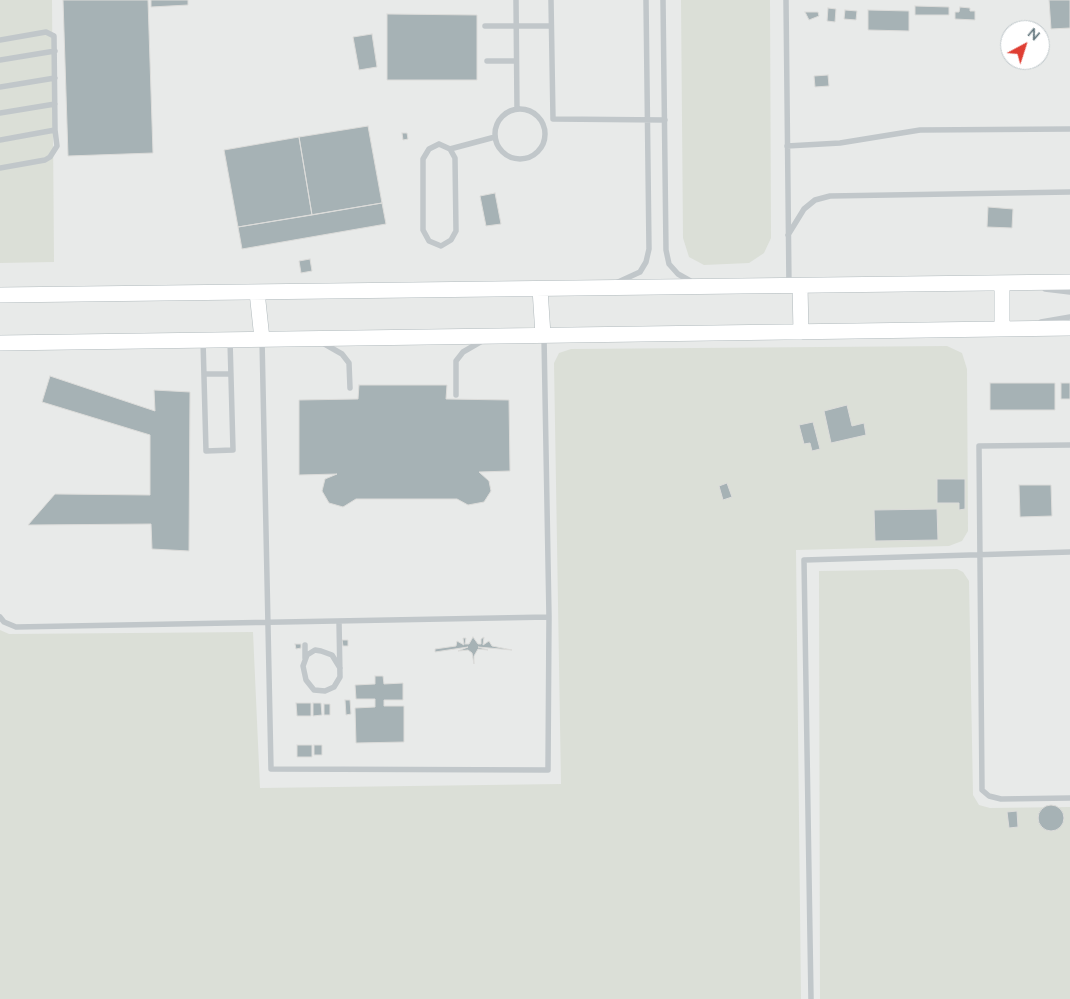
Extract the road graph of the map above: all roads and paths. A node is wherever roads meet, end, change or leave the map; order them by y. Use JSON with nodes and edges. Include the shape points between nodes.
{"nodes":[{"id":1,"x":516,"y":0,"type":"edge"},
{"id":2,"x":551,"y":0,"type":"edge"},
{"id":3,"x":646,"y":0,"type":"edge"},
{"id":4,"x":663,"y":0,"type":"edge"},
{"id":5,"x":786,"y":0,"type":"edge"},
{"id":6,"x":485,"y":26,"type":"dead end"},
{"id":7,"x":516,"y":26,"type":"junction"},
{"id":8,"x":551,"y":26,"type":"junction"},
{"id":9,"x":0,"y":40,"type":"edge"},
{"id":10,"x":55,"y":51,"type":"junction"},
{"id":11,"x":0,"y":60,"type":"edge"},
{"id":12,"x":487,"y":61,"type":"dead end"},
{"id":13,"x":516,"y":61,"type":"junction"},
{"id":14,"x":55,"y":78,"type":"junction"},
{"id":15,"x":0,"y":87,"type":"edge"},
{"id":16,"x":55,"y":104,"type":"junction"},
{"id":17,"x":517,"y":109,"type":"junction"},
{"id":18,"x":0,"y":113,"type":"edge"},
{"id":19,"x":553,"y":119,"type":"junction"},
{"id":20,"x":647,"y":120,"type":"junction"},
{"id":21,"x":664,"y":120,"type":"junction"},
{"id":22,"x":544,"y":126,"type":"junction"},
{"id":23,"x":1070,"y":129,"type":"edge"},
{"id":24,"x":56,"y":130,"type":"junction"},
{"id":25,"x":495,"y":137,"type":"junction"},
{"id":26,"x":0,"y":140,"type":"edge"},
{"id":27,"x":788,"y":146,"type":"junction"},
{"id":28,"x":450,"y":148,"type":"junction"},
{"id":29,"x":0,"y":168,"type":"edge"},
{"id":30,"x":1070,"y":192,"type":"edge"},
{"id":31,"x":788,"y":235,"type":"junction"},
{"id":32,"x":1070,"y":282,"type":"edge"},
{"id":33,"x":1002,"y":283,"type":"junction"},
{"id":34,"x":794,"y":285,"type":"junction"},
{"id":35,"x":703,"y":287,"type":"junction"},
{"id":36,"x":606,"y":288,"type":"junction"},
{"id":37,"x":540,"y":289,"type":"junction"},
{"id":38,"x":257,"y":292,"type":"junction"},
{"id":39,"x":1070,"y":292,"type":"edge"},
{"id":40,"x":0,"y":295,"type":"edge"},
{"id":41,"x":1070,"y":317,"type":"edge"},
{"id":42,"x":1070,"y":328,"type":"edge"},
{"id":43,"x":1002,"y":329,"type":"junction"},
{"id":44,"x":801,"y":332,"type":"junction"},
{"id":45,"x":544,"y":335,"type":"junction"},
{"id":46,"x":491,"y":336,"type":"junction"},
{"id":47,"x":315,"y":338,"type":"junction"},
{"id":48,"x":262,"y":339,"type":"junction"},
{"id":49,"x":203,"y":340,"type":"junction"},
{"id":50,"x":230,"y":340,"type":"junction"},
{"id":51,"x":0,"y":343,"type":"edge"},
{"id":52,"x":204,"y":374,"type":"junction"},
{"id":53,"x":231,"y":374,"type":"junction"},
{"id":54,"x":350,"y":388,"type":"dead end"},
{"id":55,"x":456,"y":395,"type":"dead end"},
{"id":56,"x":1070,"y":445,"type":"edge"},
{"id":57,"x":1070,"y":552,"type":"edge"},
{"id":58,"x":980,"y":554,"type":"junction"},
{"id":59,"x":0,"y":617,"type":"edge"},
{"id":60,"x":549,"y":617,"type":"junction"},
{"id":61,"x":339,"y":620,"type":"junction"},
{"id":62,"x":268,"y":622,"type":"junction"},
{"id":63,"x":305,"y":645,"type":"dead end"},
{"id":64,"x":305,"y":660,"type":"junction"},
{"id":65,"x":340,"y":668,"type":"junction"},
{"id":66,"x":1070,"y":798,"type":"edge"},
{"id":67,"x":811,"y":999,"type":"edge"}],
"edges":[{"from":1,"to":7,"type":"lane"},
{"from":2,"to":8,"type":"lane"},
{"from":3,"to":20,"type":"lane"},
{"from":4,"to":21,"type":"lane"},
{"from":5,"to":27,"type":"lane"},
{"from":6,"to":7,"type":"lane"},
{"from":7,"to":8,"type":"lane"},
{"from":7,"to":13,"type":"lane"},
{"from":8,"to":19,"type":"lane"},
{"from":9,"to":10,"type":"lane","via":[[46,32],[54,36]]},
{"from":10,"to":11,"type":"lane"},
{"from":10,"to":14,"type":"lane"},
{"from":12,"to":13,"type":"lane"},
{"from":13,"to":17,"type":"lane"},
{"from":14,"to":15,"type":"lane"},
{"from":14,"to":16,"type":"lane"},
{"from":16,"to":18,"type":"lane"},
{"from":16,"to":24,"type":"lane"},
{"from":17,"to":22,"type":"lane","via":[[533,113]]},
{"from":17,"to":25,"type":"lane","via":[[509,111],[498,122]]},
{"from":19,"to":20,"type":"lane"},
{"from":19,"to":22,"type":"lane"},
{"from":20,"to":21,"type":"lane"},
{"from":20,"to":36,"type":"lane","via":[[649,249],[646,262],[640,272]]},
{"from":21,"to":35,"type":"lane","via":[[666,250],[669,264],[678,274]]},
{"from":22,"to":25,"type":"lane","via":[[543,143],[538,151],[524,159],[508,156]]},
{"from":23,"to":27,"type":"lane","via":[[920,130],[840,143]]},
{"from":24,"to":26,"type":"lane"},
{"from":24,"to":29,"type":"lane","via":[[57,146],[50,157]]},
{"from":25,"to":28,"type":"lane"},
{"from":27,"to":31,"type":"lane"},
{"from":28,"to":28,"type":"lane","via":[[455,158],[456,231],[451,240],[441,246],[429,241],[423,230],[423,159],[429,148],[439,144]]},
{"from":30,"to":31,"type":"lane","via":[[830,196],[815,200],[804,209]]},
{"from":31,"to":34,"type":"lane"},
{"from":32,"to":33,"type":"street"},
{"from":33,"to":34,"type":"street"},
{"from":33,"to":39,"type":"lane"},
{"from":33,"to":43,"type":"street"},
{"from":34,"to":35,"type":"street"},
{"from":34,"to":44,"type":"street"},
{"from":35,"to":36,"type":"street"},
{"from":36,"to":37,"type":"street"},
{"from":37,"to":38,"type":"street"},
{"from":37,"to":45,"type":"street"},
{"from":38,"to":40,"type":"street"},
{"from":38,"to":48,"type":"street"},
{"from":41,"to":43,"type":"lane"},
{"from":42,"to":43,"type":"street"},
{"from":43,"to":44,"type":"street"},
{"from":44,"to":45,"type":"street"},
{"from":45,"to":46,"type":"street"},
{"from":45,"to":60,"type":"lane"},
{"from":46,"to":47,"type":"street"},
{"from":46,"to":55,"type":"lane","via":[[463,352],[456,361]]},
{"from":47,"to":48,"type":"street"},
{"from":47,"to":54,"type":"lane","via":[[342,354],[349,363]]},
{"from":48,"to":50,"type":"street"},
{"from":48,"to":62,"type":"lane"},
{"from":49,"to":50,"type":"street"},
{"from":49,"to":51,"type":"street"},
{"from":49,"to":52,"type":"lane"},
{"from":50,"to":53,"type":"lane"},
{"from":52,"to":53,"type":"lane"},
{"from":52,"to":53,"type":"lane","via":[[206,451],[233,450]]},
{"from":56,"to":58,"type":"lane","via":[[980,446]]},
{"from":57,"to":58,"type":"lane"},
{"from":58,"to":66,"type":"lane","via":[[982,790],[1001,799]]},
{"from":58,"to":67,"type":"lane","via":[[804,560]]},
{"from":59,"to":62,"type":"lane","via":[[16,627]]},
{"from":60,"to":61,"type":"lane"},
{"from":60,"to":62,"type":"lane","via":[[548,770],[271,769]]},
{"from":61,"to":62,"type":"lane"},
{"from":61,"to":65,"type":"lane"},
{"from":63,"to":64,"type":"lane"},
{"from":64,"to":65,"type":"lane","via":[[315,650],[327,652]]},
{"from":64,"to":65,"type":"lane","via":[[306,680],[314,690],[325,691],[334,687],[340,677]]}]}
